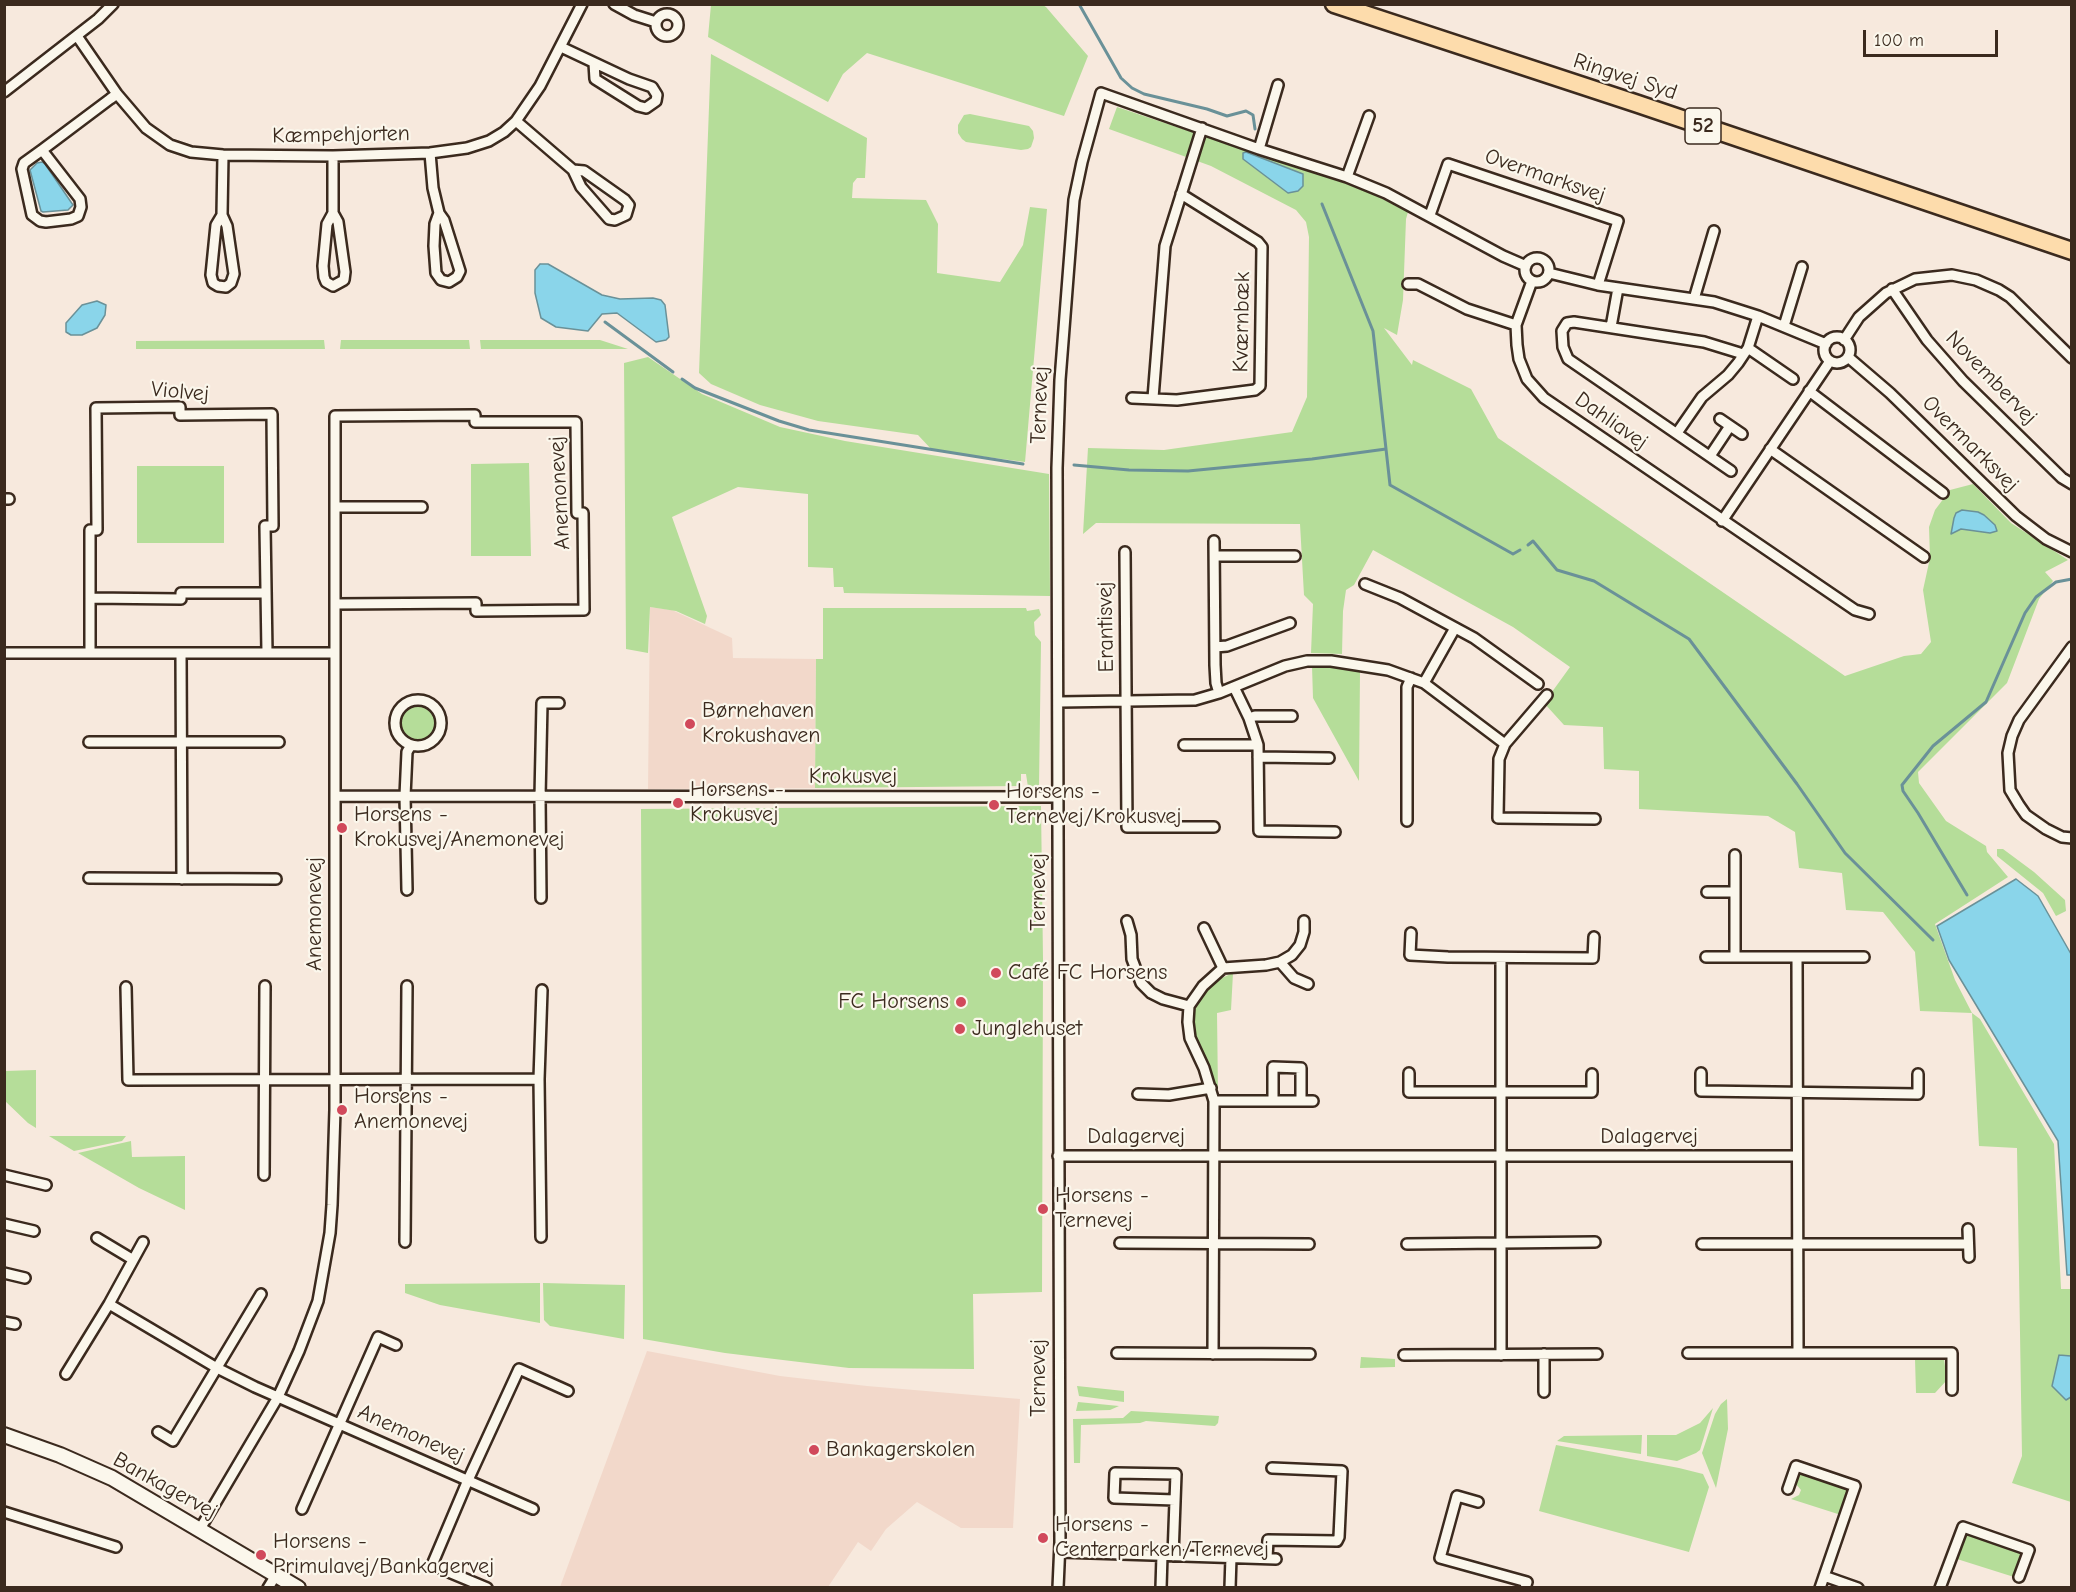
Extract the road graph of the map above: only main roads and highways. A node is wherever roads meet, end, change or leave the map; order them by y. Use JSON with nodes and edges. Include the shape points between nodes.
{"nodes":[{"id":1,"x":1334,"y":4,"type":"edge"},
{"id":2,"x":2072,"y":251,"type":"edge"}],
"edges":[{"from":1,"to":2,"type":"highway","name":"Ringvej Syd","number":"52"}]}
